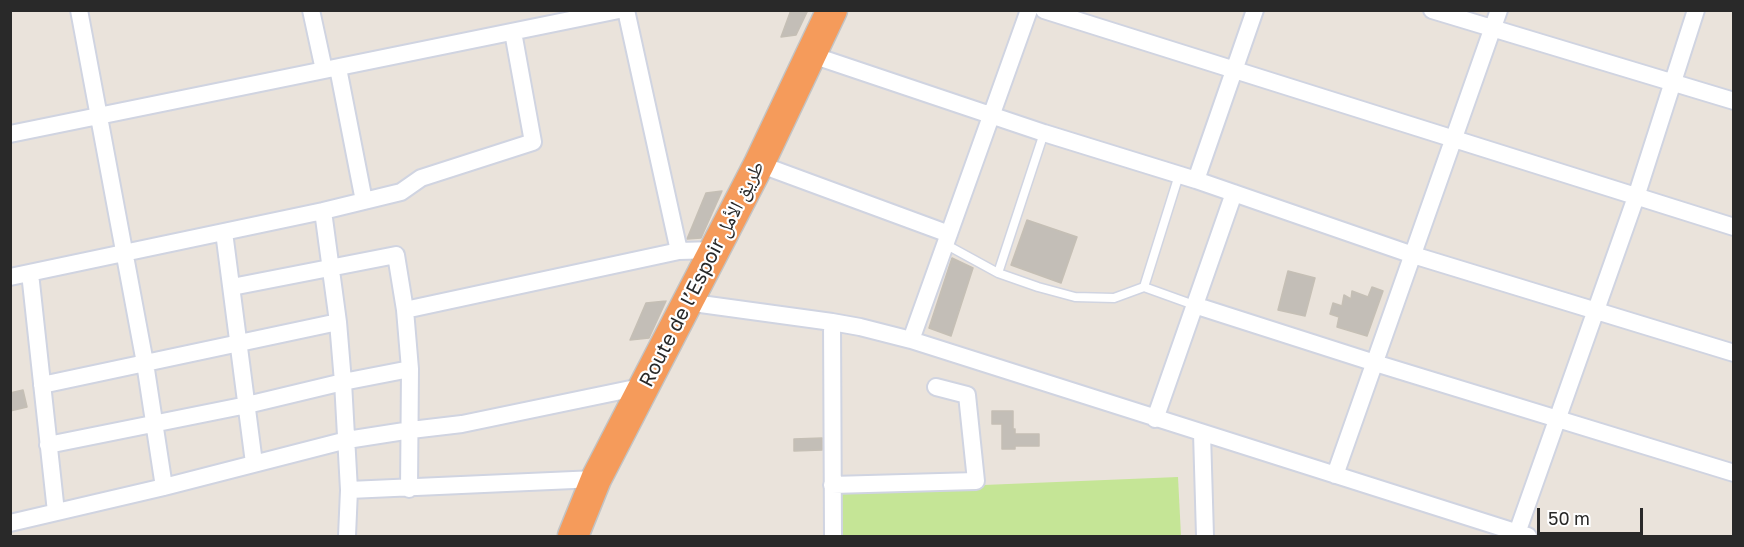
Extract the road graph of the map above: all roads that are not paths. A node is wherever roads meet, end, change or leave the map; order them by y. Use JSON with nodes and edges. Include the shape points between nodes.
{"nodes":[{"id":1,"x":79,"y":10,"type":"edge"},
{"id":2,"x":311,"y":10,"type":"edge"},
{"id":3,"x":619,"y":10,"type":"edge"},
{"id":4,"x":626,"y":10,"type":"edge"},
{"id":5,"x":832,"y":10,"type":"edge"},
{"id":6,"x":1029,"y":10,"type":"edge"},
{"id":7,"x":1044,"y":10,"type":"edge"},
{"id":8,"x":1255,"y":10,"type":"edge"},
{"id":9,"x":1432,"y":10,"type":"edge"},
{"id":10,"x":1499,"y":10,"type":"edge"},
{"id":11,"x":1696,"y":10,"type":"edge"},
{"id":12,"x":543,"y":18,"type":"edge"},
{"id":13,"x":1493,"y":29,"type":"junction"},
{"id":14,"x":513,"y":32,"type":"junction"},
{"id":15,"x":812,"y":55,"type":"junction"},
{"id":16,"x":331,"y":69,"type":"junction"},
{"id":17,"x":1235,"y":71,"type":"junction"},
{"id":18,"x":1672,"y":84,"type":"junction"},
{"id":19,"x":1734,"y":101,"type":"edge"},
{"id":20,"x":992,"y":114,"type":"junction"},
{"id":21,"x":98,"y":116,"type":"junction"},
{"id":22,"x":1044,"y":133,"type":"junction"},
{"id":23,"x":10,"y":134,"type":"edge"},
{"id":24,"x":1454,"y":139,"type":"junction"},
{"id":25,"x":759,"y":164,"type":"junction"},
{"id":26,"x":1179,"y":175,"type":"junction"},
{"id":27,"x":1196,"y":180,"type":"junction"},
{"id":28,"x":1234,"y":193,"type":"junction"},
{"id":29,"x":1636,"y":197,"type":"junction"},
{"id":30,"x":364,"y":201,"type":"junction"},
{"id":31,"x":323,"y":211,"type":"junction"},
{"id":32,"x":1734,"y":227,"type":"edge"},
{"id":33,"x":224,"y":232,"type":"junction"},
{"id":34,"x":947,"y":239,"type":"junction"},
{"id":35,"x":715,"y":250,"type":"junction"},
{"id":36,"x":679,"y":251,"type":"junction"},
{"id":37,"x":123,"y":253,"type":"junction"},
{"id":38,"x":1413,"y":255,"type":"junction"},
{"id":39,"x":331,"y":268,"type":"junction"},
{"id":40,"x":30,"y":273,"type":"junction"},
{"id":41,"x":998,"y":273,"type":"junction"},
{"id":42,"x":10,"y":276,"type":"edge"},
{"id":43,"x":232,"y":287,"type":"junction"},
{"id":44,"x":1144,"y":287,"type":"junction"},
{"id":45,"x":686,"y":302,"type":"junction"},
{"id":46,"x":1194,"y":304,"type":"junction"},
{"id":47,"x":405,"y":310,"type":"junction"},
{"id":48,"x":1596,"y":312,"type":"junction"},
{"id":49,"x":338,"y":322,"type":"junction"},
{"id":50,"x":832,"y":322,"type":"junction"},
{"id":51,"x":911,"y":340,"type":"junction"},
{"id":52,"x":239,"y":343,"type":"junction"},
{"id":53,"x":1733,"y":352,"type":"edge"},
{"id":54,"x":144,"y":363,"type":"junction"},
{"id":55,"x":1375,"y":363,"type":"junction"},
{"id":56,"x":410,"y":369,"type":"junction"},
{"id":57,"x":343,"y":382,"type":"junction"},
{"id":58,"x":42,"y":385,"type":"junction"},
{"id":59,"x":645,"y":386,"type":"junction"},
{"id":60,"x":936,"y":387,"type":"dead end"},
{"id":61,"x":247,"y":405,"type":"junction"},
{"id":62,"x":1155,"y":419,"type":"junction"},
{"id":63,"x":1558,"y":419,"type":"junction"},
{"id":64,"x":154,"y":424,"type":"junction"},
{"id":65,"x":411,"y":430,"type":"junction"},
{"id":66,"x":1202,"y":433,"type":"junction"},
{"id":67,"x":347,"y":440,"type":"junction"},
{"id":68,"x":48,"y":445,"type":"junction"},
{"id":69,"x":254,"y":463,"type":"junction"},
{"id":70,"x":1734,"y":473,"type":"edge"},
{"id":71,"x":1335,"y":475,"type":"junction"},
{"id":72,"x":596,"y":479,"type":"junction"},
{"id":73,"x":832,"y":485,"type":"junction"},
{"id":74,"x":164,"y":488,"type":"junction"},
{"id":75,"x":409,"y":489,"type":"junction"},
{"id":76,"x":349,"y":490,"type":"junction"},
{"id":77,"x":56,"y":512,"type":"junction"},
{"id":78,"x":10,"y":523,"type":"edge"},
{"id":79,"x":1523,"y":535,"type":"edge"},
{"id":80,"x":347,"y":537,"type":"edge"},
{"id":81,"x":573,"y":537,"type":"edge"},
{"id":82,"x":833,"y":537,"type":"edge"},
{"id":83,"x":1205,"y":537,"type":"edge"}],
"edges":[{"from":1,"to":21,"type":"street"},
{"from":2,"to":16,"type":"street"},
{"from":3,"to":12,"type":"street"},
{"from":4,"to":36,"type":"street"},
{"from":5,"to":15,"type":"highway","name":"Route de l’Espoir طريق الأمل"},
{"from":6,"to":20,"type":"street"},
{"from":7,"to":17,"type":"street"},
{"from":8,"to":17,"type":"street"},
{"from":9,"to":13,"type":"street"},
{"from":10,"to":13,"type":"street"},
{"from":11,"to":18,"type":"street"},
{"from":12,"to":14,"type":"street"},
{"from":13,"to":18,"type":"street"},
{"from":13,"to":24,"type":"street"},
{"from":14,"to":16,"type":"street"},
{"from":14,"to":30,"type":"street","via":[[532,142],[421,178],[401,192]]},
{"from":15,"to":20,"type":"street"},
{"from":15,"to":25,"type":"highway","name":"Route de l’Espoir طريق الأمل"},
{"from":16,"to":21,"type":"street"},
{"from":16,"to":30,"type":"street"},
{"from":17,"to":24,"type":"street"},
{"from":17,"to":27,"type":"street"},
{"from":18,"to":19,"type":"street"},
{"from":18,"to":29,"type":"street"},
{"from":20,"to":22,"type":"street"},
{"from":20,"to":34,"type":"street"},
{"from":21,"to":23,"type":"street"},
{"from":21,"to":37,"type":"street"},
{"from":22,"to":26,"type":"street"},
{"from":22,"to":41,"type":"lane"},
{"from":24,"to":29,"type":"street"},
{"from":24,"to":38,"type":"street"},
{"from":25,"to":34,"type":"street"},
{"from":25,"to":35,"type":"highway","name":"Route de l’Espoir طريق الأمل"},
{"from":26,"to":27,"type":"street"},
{"from":26,"to":44,"type":"lane"},
{"from":27,"to":28,"type":"street"},
{"from":28,"to":38,"type":"street"},
{"from":28,"to":46,"type":"street"},
{"from":29,"to":32,"type":"street"},
{"from":29,"to":48,"type":"street"},
{"from":30,"to":31,"type":"street"},
{"from":31,"to":33,"type":"street"},
{"from":31,"to":39,"type":"street"},
{"from":33,"to":37,"type":"street"},
{"from":33,"to":43,"type":"street"},
{"from":34,"to":41,"type":"lane"},
{"from":34,"to":51,"type":"street"},
{"from":35,"to":36,"type":"street"},
{"from":35,"to":45,"type":"highway","name":"Route de l’Espoir طريق الأمل"},
{"from":36,"to":47,"type":"street"},
{"from":37,"to":40,"type":"street"},
{"from":37,"to":54,"type":"street"},
{"from":38,"to":48,"type":"street"},
{"from":38,"to":55,"type":"street"},
{"from":39,"to":43,"type":"street"},
{"from":39,"to":47,"type":"street","via":[[396,255]]},
{"from":39,"to":49,"type":"street"},
{"from":40,"to":42,"type":"street"},
{"from":40,"to":58,"type":"street"},
{"from":41,"to":44,"type":"lane","via":[[1075,297],[1095,299],[1113,298]]},
{"from":43,"to":52,"type":"street"},
{"from":44,"to":46,"type":"lane"},
{"from":45,"to":50,"type":"street"},
{"from":45,"to":59,"type":"highway","name":"Route de l’Espoir طريق الأمل"},
{"from":46,"to":55,"type":"street"},
{"from":46,"to":62,"type":"street"},
{"from":47,"to":56,"type":"street"},
{"from":48,"to":53,"type":"street"},
{"from":48,"to":63,"type":"street"},
{"from":49,"to":52,"type":"street"},
{"from":49,"to":57,"type":"street"},
{"from":50,"to":51,"type":"street"},
{"from":50,"to":73,"type":"street"},
{"from":51,"to":62,"type":"street"},
{"from":52,"to":54,"type":"street"},
{"from":52,"to":61,"type":"street"},
{"from":54,"to":58,"type":"street"},
{"from":54,"to":64,"type":"street"},
{"from":55,"to":63,"type":"street"},
{"from":55,"to":71,"type":"street"},
{"from":56,"to":57,"type":"street"},
{"from":56,"to":65,"type":"street"},
{"from":57,"to":61,"type":"street"},
{"from":57,"to":67,"type":"street"},
{"from":58,"to":68,"type":"street"},
{"from":59,"to":65,"type":"street","via":[[462,424]]},
{"from":59,"to":72,"type":"highway","name":"Route de l’Espoir طريق الأمل"},
{"from":60,"to":73,"type":"street","via":[[967,395],[976,481]]},
{"from":61,"to":64,"type":"street"},
{"from":61,"to":69,"type":"street"},
{"from":62,"to":66,"type":"street"},
{"from":63,"to":70,"type":"street"},
{"from":63,"to":79,"type":"street"},
{"from":64,"to":68,"type":"street"},
{"from":64,"to":74,"type":"street"},
{"from":65,"to":67,"type":"street"},
{"from":65,"to":75,"type":"street"},
{"from":66,"to":71,"type":"street"},
{"from":66,"to":83,"type":"street"},
{"from":67,"to":69,"type":"street"},
{"from":67,"to":76,"type":"street"},
{"from":68,"to":77,"type":"street"},
{"from":69,"to":74,"type":"street"},
{"from":71,"to":79,"type":"street"},
{"from":72,"to":75,"type":"street"},
{"from":72,"to":81,"type":"highway","name":"Route de l’Espoir طريق الأمل"},
{"from":73,"to":82,"type":"street"},
{"from":74,"to":77,"type":"street"},
{"from":75,"to":76,"type":"street"},
{"from":76,"to":80,"type":"street"},
{"from":77,"to":78,"type":"street"}]}
